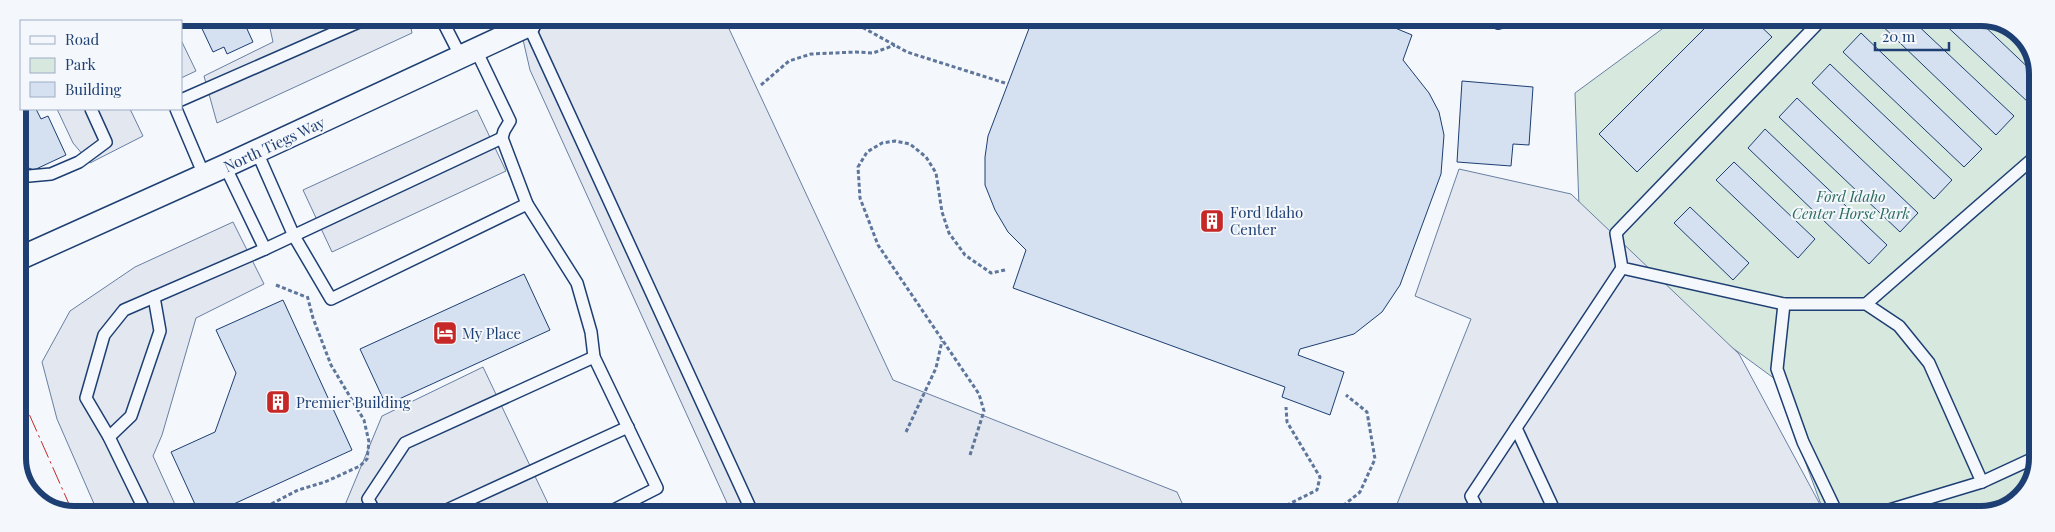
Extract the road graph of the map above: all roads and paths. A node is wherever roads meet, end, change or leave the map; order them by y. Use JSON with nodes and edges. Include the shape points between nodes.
{"nodes":[{"id":1,"x":350,"y":26,"type":"edge"},
{"id":2,"x":447,"y":26,"type":"edge"},
{"id":3,"x":520,"y":26,"type":"edge"},
{"id":4,"x":529,"y":26,"type":"edge"},
{"id":5,"x":860,"y":26,"type":"edge"},
{"id":6,"x":1814,"y":26,"type":"edge"},
{"id":7,"x":895,"y":45,"type":"junction"},
{"id":8,"x":468,"y":54,"type":"junction"},
{"id":9,"x":1008,"y":84,"type":"dead end"},
{"id":10,"x":761,"y":85,"type":"dead end"},
{"id":11,"x":182,"y":100,"type":"edge"},
{"id":12,"x":91,"y":110,"type":"edge"},
{"id":13,"x":176,"y":110,"type":"edge"},
{"id":14,"x":502,"y":138,"type":"junction"},
{"id":15,"x":256,"y":152,"type":"junction"},
{"id":16,"x":2029,"y":162,"type":"edge"},
{"id":17,"x":225,"y":166,"type":"junction"},
{"id":18,"x":204,"y":175,"type":"junction"},
{"id":19,"x":26,"y":176,"type":"edge"},
{"id":20,"x":527,"y":204,"type":"junction"},
{"id":21,"x":294,"y":236,"type":"junction"},
{"id":22,"x":265,"y":249,"type":"junction"},
{"id":23,"x":26,"y":255,"type":"edge"},
{"id":24,"x":1622,"y":268,"type":"junction"},
{"id":25,"x":1005,"y":270,"type":"dead end"},
{"id":26,"x":317,"y":274,"type":"junction"},
{"id":27,"x":276,"y":285,"type":"dead end"},
{"id":28,"x":154,"y":297,"type":"junction"},
{"id":29,"x":306,"y":297,"type":"junction"},
{"id":30,"x":1784,"y":304,"type":"junction"},
{"id":31,"x":1866,"y":304,"type":"junction"},
{"id":32,"x":943,"y":340,"type":"junction"},
{"id":33,"x":594,"y":357,"type":"junction"},
{"id":34,"x":1346,"y":395,"type":"dead end"},
{"id":35,"x":1286,"y":407,"type":"dead end"},
{"id":36,"x":628,"y":427,"type":"junction"},
{"id":37,"x":1516,"y":428,"type":"junction"},
{"id":38,"x":906,"y":432,"type":"dead end"},
{"id":39,"x":109,"y":437,"type":"junction"},
{"id":40,"x":970,"y":455,"type":"dead end"},
{"id":41,"x":2029,"y":460,"type":"edge"},
{"id":42,"x":1982,"y":482,"type":"junction"},
{"id":43,"x":143,"y":506,"type":"edge"},
{"id":44,"x":269,"y":506,"type":"edge"},
{"id":45,"x":372,"y":506,"type":"edge"},
{"id":46,"x":455,"y":506,"type":"edge"},
{"id":47,"x":622,"y":506,"type":"edge"},
{"id":48,"x":749,"y":506,"type":"edge"},
{"id":49,"x":1285,"y":506,"type":"edge"},
{"id":50,"x":1343,"y":506,"type":"edge"},
{"id":51,"x":1476,"y":506,"type":"edge"},
{"id":52,"x":1552,"y":506,"type":"edge"},
{"id":53,"x":1834,"y":506,"type":"edge"},
{"id":54,"x":1902,"y":506,"type":"edge"}],
"edges":[{"from":1,"to":11,"type":"lane"},
{"from":2,"to":8,"type":"lane"},
{"from":3,"to":8,"type":"street","name":"North Tiegs Way"},
{"from":4,"to":48,"type":"lane"},
{"from":5,"to":7,"type":"path"},
{"from":6,"to":24,"type":"lane","via":[[1616,234]]},
{"from":7,"to":9,"type":"path","via":[[907,52]]},
{"from":7,"to":10,"type":"path","via":[[873,53],[811,54],[789,61]]},
{"from":8,"to":14,"type":"lane","via":[[510,121]]},
{"from":8,"to":15,"type":"street","name":"North Tiegs Way"},
{"from":12,"to":19,"type":"lane","via":[[106,142],[79,162],[51,174]]},
{"from":13,"to":18,"type":"lane"},
{"from":14,"to":20,"type":"lane"},
{"from":14,"to":21,"type":"lane"},
{"from":15,"to":17,"type":"street","name":"North Tiegs Way"},
{"from":15,"to":21,"type":"lane"},
{"from":16,"to":31,"type":"lane"},
{"from":17,"to":18,"type":"street","name":"North Tiegs Way"},
{"from":17,"to":22,"type":"lane"},
{"from":18,"to":23,"type":"street","name":"North Tiegs Way"},
{"from":20,"to":26,"type":"lane","via":[[331,298]]},
{"from":20,"to":33,"type":"lane","via":[[577,283],[591,332]]},
{"from":21,"to":22,"type":"lane"},
{"from":21,"to":26,"type":"lane"},
{"from":22,"to":28,"type":"lane"},
{"from":24,"to":30,"type":"lane"},
{"from":24,"to":37,"type":"lane"},
{"from":25,"to":32,"type":"path","via":[[991,273],[965,255],[950,233],[942,212],[936,173],[926,157],[910,144],[895,141],[882,143],[867,152],[858,167],[860,198],[878,245]]},
{"from":26,"to":29,"type":"path"},
{"from":27,"to":29,"type":"path"},
{"from":28,"to":39,"type":"lane","via":[[160,331],[131,416]]},
{"from":28,"to":39,"type":"lane","via":[[124,310],[104,335],[86,398]]},
{"from":29,"to":44,"type":"path","via":[[331,365],[364,420],[369,442],[367,459],[360,466],[298,490]]},
{"from":30,"to":31,"type":"lane"},
{"from":30,"to":53,"type":"lane","via":[[1777,369],[1803,442]]},
{"from":31,"to":42,"type":"lane","via":[[1899,326],[1929,363]]},
{"from":32,"to":38,"type":"path","via":[[936,368]]},
{"from":32,"to":40,"type":"path","via":[[979,394],[984,411]]},
{"from":33,"to":36,"type":"lane"},
{"from":33,"to":45,"type":"lane","via":[[405,443],[368,498]]},
{"from":34,"to":50,"type":"path","via":[[1367,412],[1375,459],[1360,492]]},
{"from":35,"to":49,"type":"path","via":[[1287,422],[1320,477],[1317,490]]},
{"from":36,"to":46,"type":"lane"},
{"from":36,"to":47,"type":"lane","via":[[657,488]]},
{"from":37,"to":51,"type":"lane","via":[[1471,496]]},
{"from":37,"to":52,"type":"lane"},
{"from":39,"to":43,"type":"lane"},
{"from":41,"to":42,"type":"lane"},
{"from":42,"to":54,"type":"lane"}]}
